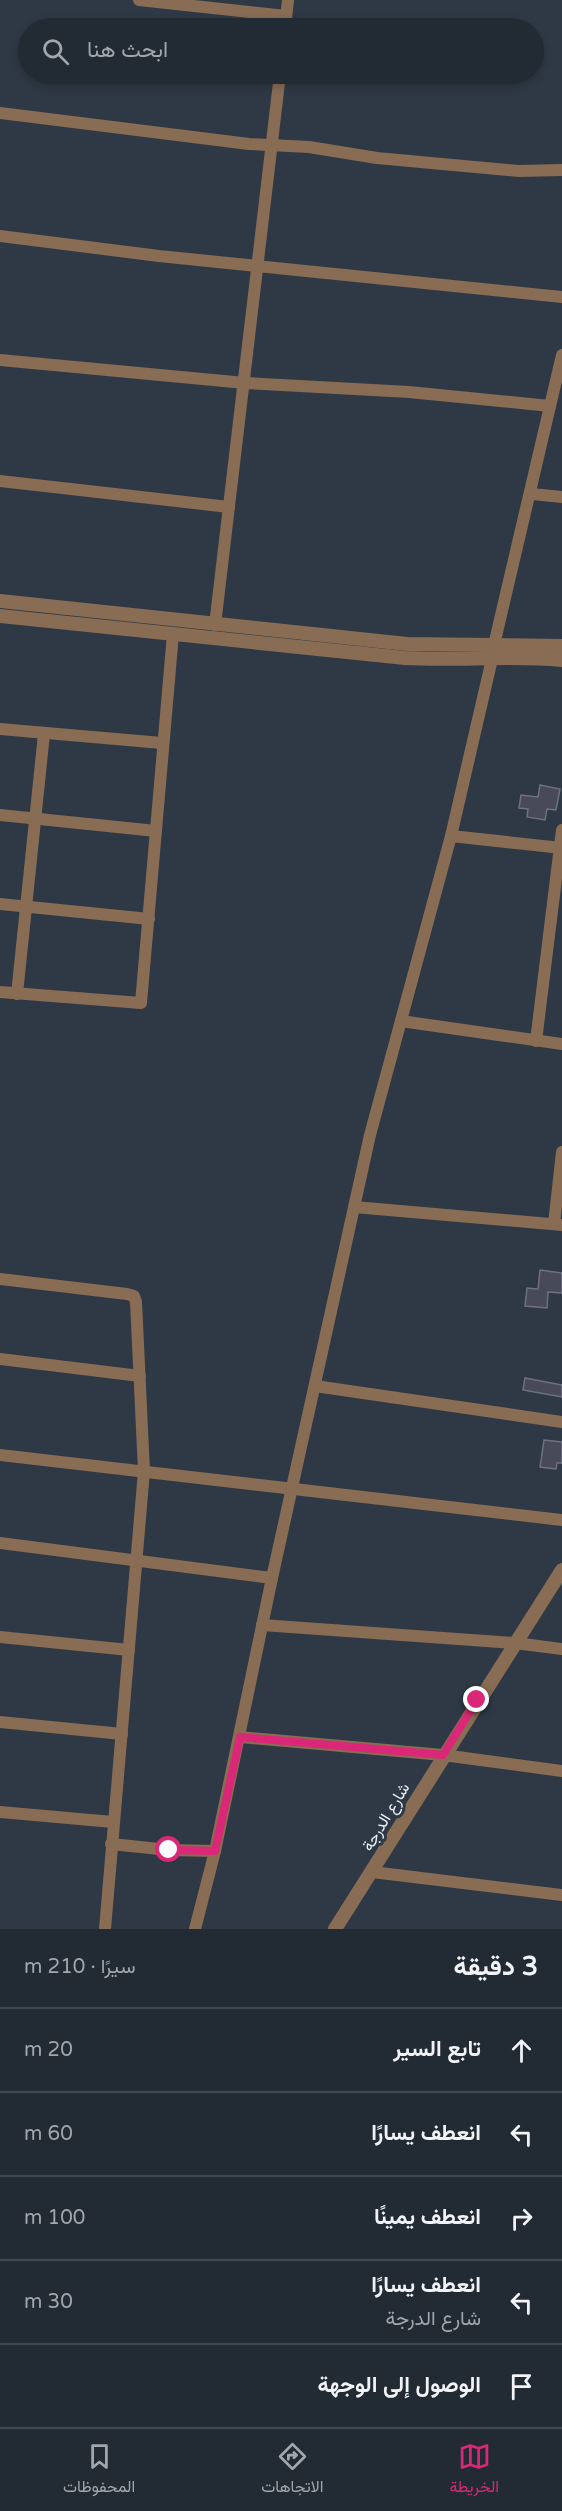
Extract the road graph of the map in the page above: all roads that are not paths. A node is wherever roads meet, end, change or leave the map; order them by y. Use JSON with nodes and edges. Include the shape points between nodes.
{"nodes":[{"id":1,"x":139,"y":0,"type":"edge"},
{"id":2,"x":288,"y":0,"type":"edge"},
{"id":3,"x":259,"y":18,"type":"edge"},
{"id":4,"x":286,"y":18,"type":"edge"},
{"id":5,"x":279,"y":84,"type":"edge"},
{"id":6,"x":0,"y":113,"type":"edge"},
{"id":7,"x":272,"y":144,"type":"junction"},
{"id":8,"x":562,"y":170,"type":"edge"},
{"id":9,"x":0,"y":236,"type":"edge"},
{"id":10,"x":259,"y":266,"type":"junction"},
{"id":11,"x":562,"y":297,"type":"edge"},
{"id":12,"x":562,"y":355,"type":"edge"},
{"id":13,"x":0,"y":360,"type":"edge"},
{"id":14,"x":245,"y":383,"type":"junction"},
{"id":15,"x":550,"y":406,"type":"junction"},
{"id":16,"x":0,"y":481,"type":"edge"},
{"id":17,"x":532,"y":494,"type":"junction"},
{"id":18,"x":562,"y":497,"type":"edge"},
{"id":19,"x":229,"y":507,"type":"junction"},
{"id":20,"x":0,"y":601,"type":"edge"},
{"id":21,"x":0,"y":615,"type":"edge"},
{"id":22,"x":215,"y":625,"type":"junction"},
{"id":23,"x":173,"y":634,"type":"junction"},
{"id":24,"x":562,"y":646,"type":"edge"},
{"id":25,"x":493,"y":652,"type":"junction"},
{"id":26,"x":562,"y":660,"type":"edge"},
{"id":27,"x":0,"y":729,"type":"edge"},
{"id":28,"x":44,"y":734,"type":"junction"},
{"id":29,"x":162,"y":743,"type":"junction"},
{"id":30,"x":0,"y":815,"type":"edge"},
{"id":31,"x":35,"y":819,"type":"junction"},
{"id":32,"x":562,"y":830,"type":"edge"},
{"id":33,"x":156,"y":831,"type":"junction"},
{"id":34,"x":451,"y":836,"type":"junction"},
{"id":35,"x":561,"y":848,"type":"edge"},
{"id":36,"x":0,"y":904,"type":"edge"},
{"id":37,"x":27,"y":907,"type":"junction"},
{"id":38,"x":149,"y":919,"type":"junction"},
{"id":39,"x":0,"y":992,"type":"edge"},
{"id":40,"x":17,"y":994,"type":"junction"},
{"id":41,"x":401,"y":1021,"type":"junction"},
{"id":42,"x":536,"y":1041,"type":"junction"},
{"id":43,"x":562,"y":1044,"type":"edge"},
{"id":44,"x":562,"y":1152,"type":"edge"},
{"id":45,"x":354,"y":1207,"type":"junction"},
{"id":46,"x":558,"y":1224,"type":"edge"},
{"id":47,"x":0,"y":1279,"type":"edge"},
{"id":48,"x":0,"y":1359,"type":"edge"},
{"id":49,"x":140,"y":1376,"type":"junction"},
{"id":50,"x":315,"y":1386,"type":"junction"},
{"id":51,"x":562,"y":1422,"type":"edge"},
{"id":52,"x":0,"y":1455,"type":"edge"},
{"id":53,"x":144,"y":1471,"type":"junction"},
{"id":54,"x":293,"y":1489,"type":"junction"},
{"id":55,"x":562,"y":1520,"type":"edge"},
{"id":56,"x":0,"y":1543,"type":"edge"},
{"id":57,"x":136,"y":1560,"type":"junction"},
{"id":58,"x":562,"y":1570,"type":"edge"},
{"id":59,"x":272,"y":1578,"type":"junction"},
{"id":60,"x":262,"y":1625,"type":"junction"},
{"id":61,"x":0,"y":1637,"type":"edge"},
{"id":62,"x":515,"y":1643,"type":"junction"},
{"id":63,"x":562,"y":1649,"type":"edge"},
{"id":64,"x":129,"y":1650,"type":"junction"},
{"id":65,"x":0,"y":1722,"type":"edge"},
{"id":66,"x":122,"y":1734,"type":"junction"},
{"id":67,"x":240,"y":1737,"type":"junction"},
{"id":68,"x":443,"y":1755,"type":"junction"},
{"id":69,"x":562,"y":1771,"type":"edge"},
{"id":70,"x":0,"y":1812,"type":"edge"},
{"id":71,"x":113,"y":1822,"type":"junction"},
{"id":72,"x":111,"y":1844,"type":"junction"},
{"id":73,"x":215,"y":1851,"type":"junction"},
{"id":74,"x":372,"y":1872,"type":"junction"},
{"id":75,"x":562,"y":1895,"type":"edge"},
{"id":76,"x":105,"y":1929,"type":"edge"},
{"id":77,"x":195,"y":1929,"type":"edge"},
{"id":78,"x":335,"y":1929,"type":"edge"}],
"edges":[{"from":1,"to":3,"type":"street"},
{"from":2,"to":4,"type":"street"},
{"from":5,"to":7,"type":"street"},
{"from":6,"to":7,"type":"street"},
{"from":7,"to":8,"type":"street","via":[[519,171]]},
{"from":7,"to":10,"type":"street"},
{"from":9,"to":10,"type":"street"},
{"from":10,"to":11,"type":"street"},
{"from":10,"to":14,"type":"street"},
{"from":12,"to":15,"type":"street"},
{"from":13,"to":14,"type":"street"},
{"from":14,"to":15,"type":"street","via":[[409,392]]},
{"from":14,"to":19,"type":"street"},
{"from":15,"to":17,"type":"street"},
{"from":16,"to":19,"type":"street"},
{"from":17,"to":18,"type":"street"},
{"from":17,"to":25,"type":"street"},
{"from":19,"to":22,"type":"street"},
{"from":20,"to":22,"type":"street"},
{"from":21,"to":23,"type":"street"},
{"from":22,"to":25,"type":"street"},
{"from":23,"to":25,"type":"street","via":[[405,658]]},
{"from":23,"to":29,"type":"street"},
{"from":24,"to":25,"type":"street"},
{"from":25,"to":26,"type":"street"},
{"from":25,"to":34,"type":"street"},
{"from":27,"to":28,"type":"street"},
{"from":28,"to":29,"type":"street"},
{"from":28,"to":31,"type":"street"},
{"from":29,"to":33,"type":"street"},
{"from":30,"to":31,"type":"street"},
{"from":31,"to":33,"type":"street"},
{"from":31,"to":37,"type":"street"},
{"from":32,"to":35,"type":"street"},
{"from":33,"to":38,"type":"street"},
{"from":34,"to":35,"type":"street"},
{"from":34,"to":41,"type":"street"},
{"from":35,"to":42,"type":"street"},
{"from":36,"to":37,"type":"street"},
{"from":37,"to":38,"type":"street"},
{"from":37,"to":40,"type":"street"},
{"from":38,"to":40,"type":"street","via":[[141,1003]]},
{"from":39,"to":40,"type":"street"},
{"from":41,"to":42,"type":"street"},
{"from":41,"to":45,"type":"street"},
{"from":42,"to":43,"type":"street"},
{"from":44,"to":46,"type":"street"},
{"from":45,"to":46,"type":"street"},
{"from":45,"to":50,"type":"street"},
{"from":47,"to":49,"type":"street","via":[[134,1296]]},
{"from":48,"to":49,"type":"street"},
{"from":49,"to":53,"type":"street"},
{"from":50,"to":51,"type":"street"},
{"from":50,"to":54,"type":"street"},
{"from":52,"to":53,"type":"street"},
{"from":53,"to":54,"type":"street"},
{"from":53,"to":57,"type":"street"},
{"from":54,"to":55,"type":"street"},
{"from":54,"to":59,"type":"street"},
{"from":56,"to":57,"type":"street"},
{"from":57,"to":59,"type":"street"},
{"from":57,"to":64,"type":"street"},
{"from":58,"to":62,"type":"street","name":"شارع الدرجة"},
{"from":59,"to":60,"type":"street"},
{"from":60,"to":62,"type":"street"},
{"from":60,"to":67,"type":"street"},
{"from":61,"to":64,"type":"street"},
{"from":62,"to":63,"type":"street"},
{"from":62,"to":68,"type":"street","name":"شارع الدرجة"},
{"from":64,"to":66,"type":"street"},
{"from":65,"to":66,"type":"street"},
{"from":66,"to":71,"type":"street"},
{"from":67,"to":68,"type":"street"},
{"from":67,"to":73,"type":"street"},
{"from":68,"to":69,"type":"street"},
{"from":68,"to":74,"type":"street","name":"شارع الدرجة"},
{"from":70,"to":71,"type":"street"},
{"from":71,"to":72,"type":"street"},
{"from":72,"to":73,"type":"street"},
{"from":72,"to":76,"type":"street"},
{"from":73,"to":77,"type":"street"},
{"from":74,"to":75,"type":"street"},
{"from":74,"to":78,"type":"street","name":"شارع الدرجة"}]}
